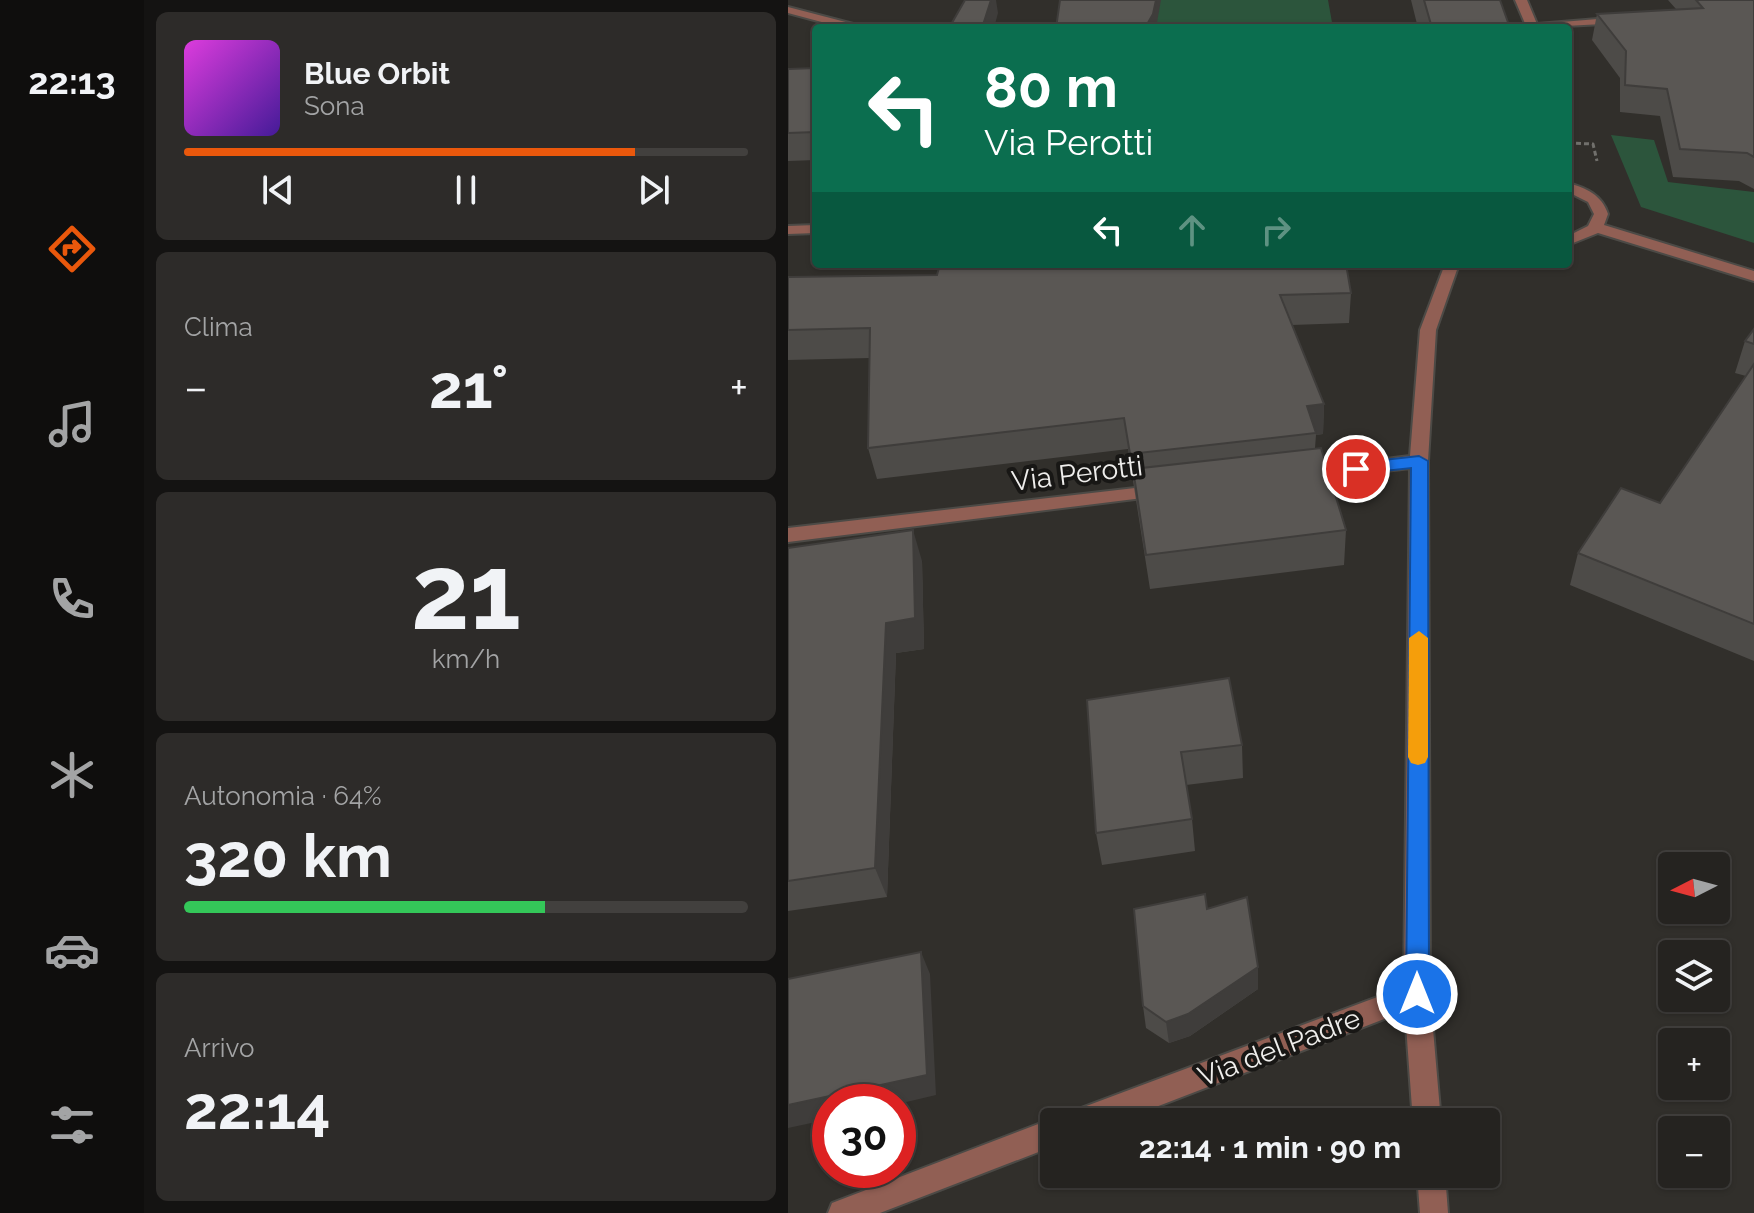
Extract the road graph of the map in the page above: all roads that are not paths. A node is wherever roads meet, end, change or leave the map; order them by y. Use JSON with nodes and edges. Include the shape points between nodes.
{"nodes":[{"id":1,"x":1521,"y":0,"type":"edge"},
{"id":2,"x":788,"y":10,"type":"edge"},
{"id":3,"x":1637,"y":19,"type":"edge"},
{"id":4,"x":842,"y":24,"type":"edge"},
{"id":5,"x":1532,"y":24,"type":"edge"},
{"id":6,"x":1572,"y":24,"type":"edge"},
{"id":7,"x":1572,"y":188,"type":"edge"},
{"id":8,"x":1597,"y":228,"type":"junction"},
{"id":9,"x":812,"y":229,"type":"edge"},
{"id":10,"x":788,"y":230,"type":"edge"},
{"id":11,"x":1572,"y":240,"type":"edge"},
{"id":12,"x":1451,"y":268,"type":"edge"},
{"id":13,"x":1754,"y":276,"type":"edge"},
{"id":14,"x":1419,"y":461,"type":"junction"},
{"id":15,"x":1277,"y":478,"type":"edge"},
{"id":16,"x":1183,"y":489,"type":"edge"},
{"id":17,"x":788,"y":535,"type":"edge"},
{"id":18,"x":1417,"y":994,"type":"junction"},
{"id":19,"x":1118,"y":1108,"type":"edge"},
{"id":20,"x":1426,"y":1108,"type":"edge"},
{"id":21,"x":1040,"y":1137,"type":"edge"},
{"id":22,"x":1432,"y":1188,"type":"edge"},
{"id":23,"x":842,"y":1213,"type":"edge"},
{"id":24,"x":1434,"y":1213,"type":"edge"}],
"edges":[{"from":1,"to":5,"type":"street"},
{"from":2,"to":4,"type":"street"},
{"from":3,"to":6,"type":"street"},
{"from":7,"to":8,"type":"street","via":[[1588,195],[1602,212]]},
{"from":8,"to":11,"type":"street"},
{"from":8,"to":13,"type":"street"},
{"from":9,"to":10,"type":"street"},
{"from":12,"to":14,"type":"street","via":[[1428,330]]},
{"from":14,"to":15,"type":"street"},
{"from":14,"to":18,"type":"street"},
{"from":16,"to":17,"type":"street","name":"Via Perotti"},
{"from":18,"to":19,"type":"street","name":"Via del Padre"},
{"from":18,"to":20,"type":"street"},
{"from":21,"to":23,"type":"street"},
{"from":22,"to":24,"type":"street"}]}
